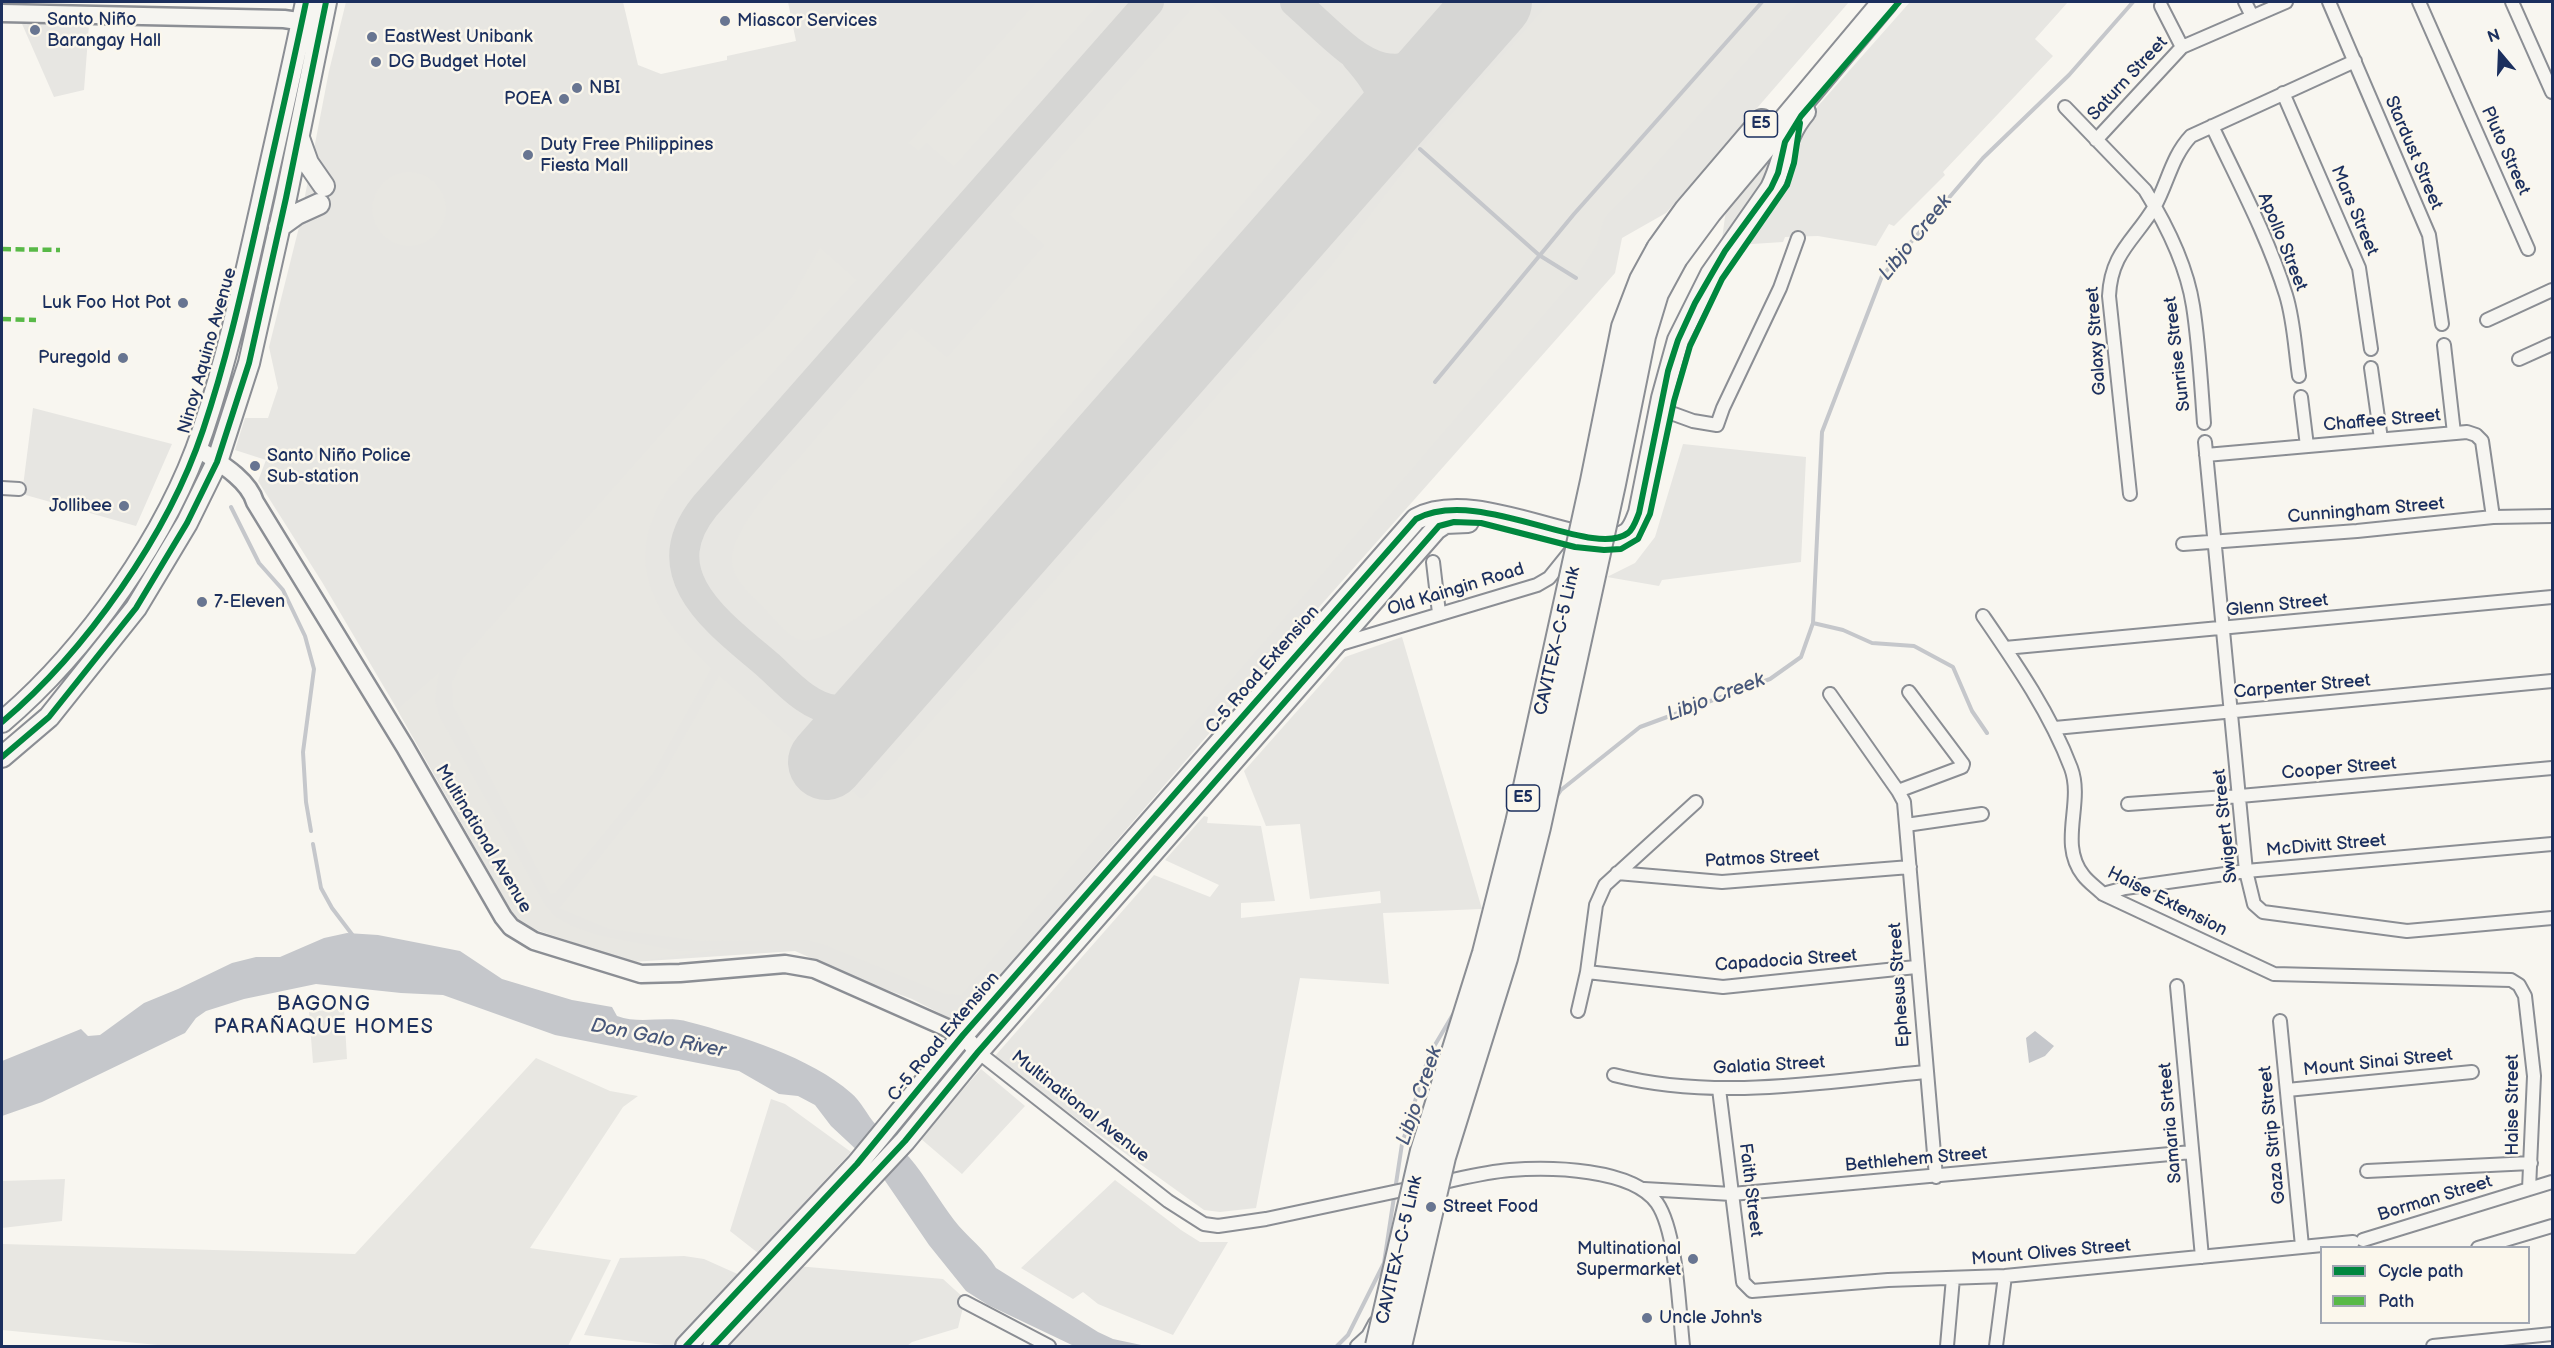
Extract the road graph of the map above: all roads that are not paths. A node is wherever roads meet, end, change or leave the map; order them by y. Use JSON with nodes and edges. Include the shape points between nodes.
{"nodes":[{"id":1,"x":326,"y":2,"type":"edge"},
{"id":2,"x":1865,"y":2,"type":"edge"},
{"id":3,"x":1885,"y":2,"type":"edge"},
{"id":4,"x":1899,"y":2,"type":"edge"},
{"id":5,"x":2245,"y":2,"type":"edge"},
{"id":6,"x":2286,"y":2,"type":"edge"},
{"id":7,"x":2329,"y":2,"type":"edge"},
{"id":8,"x":2419,"y":2,"type":"edge"},
{"id":9,"x":2512,"y":2,"type":"edge"},
{"id":10,"x":2161,"y":6,"type":"dead end"},
{"id":11,"x":2,"y":13,"type":"edge"},
{"id":12,"x":309,"y":16,"type":"edge"},
{"id":13,"x":2252,"y":16,"type":"junction"},
{"id":14,"x":2182,"y":47,"type":"junction"},
{"id":15,"x":2355,"y":61,"type":"junction"},
{"id":16,"x":2553,"y":92,"type":"edge"},
{"id":17,"x":2283,"y":93,"type":"junction"},
{"id":18,"x":2065,"y":107,"type":"dead end"},
{"id":19,"x":1801,"y":117,"type":"junction"},
{"id":20,"x":2212,"y":126,"type":"junction"},
{"id":21,"x":298,"y":135,"type":"junction"},
{"id":22,"x":2096,"y":140,"type":"junction"},
{"id":23,"x":2155,"y":206,"type":"junction"},
{"id":24,"x":279,"y":227,"type":"junction"},
{"id":25,"x":1798,"y":238,"type":"dead end"},
{"id":26,"x":2528,"y":249,"type":"dead end"},
{"id":27,"x":1667,"y":254,"type":"junction"},
{"id":28,"x":2553,"y":290,"type":"edge"},
{"id":29,"x":2487,"y":320,"type":"dead end"},
{"id":30,"x":2442,"y":324,"type":"dead end"},
{"id":31,"x":2553,"y":344,"type":"edge"},
{"id":32,"x":2444,"y":345,"type":"dead end"},
{"id":33,"x":2371,"y":349,"type":"dead end"},
{"id":34,"x":2519,"y":359,"type":"dead end"},
{"id":35,"x":2371,"y":368,"type":"dead end"},
{"id":36,"x":2299,"y":376,"type":"dead end"},
{"id":37,"x":2301,"y":397,"type":"dead end"},
{"id":38,"x":1671,"y":413,"type":"junction"},
{"id":39,"x":2204,"y":423,"type":"dead end"},
{"id":40,"x":2454,"y":433,"type":"junction"},
{"id":41,"x":2380,"y":439,"type":"junction"},
{"id":42,"x":2307,"y":446,"type":"junction"},
{"id":43,"x":2206,"y":448,"type":"joint"},
{"id":44,"x":194,"y":453,"type":"junction"},
{"id":45,"x":214,"y":467,"type":"junction"},
{"id":46,"x":2,"y":488,"type":"edge"},
{"id":47,"x":19,"y":489,"type":"dead end"},
{"id":48,"x":2130,"y":494,"type":"dead end"},
{"id":49,"x":2553,"y":516,"type":"edge"},
{"id":50,"x":2493,"y":517,"type":"junction"},
{"id":51,"x":2214,"y":541,"type":"junction"},
{"id":52,"x":2183,"y":544,"type":"dead end"},
{"id":53,"x":1575,"y":547,"type":"junction"},
{"id":54,"x":1433,"y":562,"type":"dead end"},
{"id":55,"x":2553,"y":597,"type":"edge"},
{"id":56,"x":1439,"y":613,"type":"junction"},
{"id":57,"x":1983,"y":616,"type":"dead end"},
{"id":58,"x":2225,"y":629,"type":"junction"},
{"id":59,"x":1333,"y":646,"type":"junction"},
{"id":60,"x":2006,"y":648,"type":"junction"},
{"id":61,"x":2553,"y":681,"type":"edge"},
{"id":62,"x":1909,"y":692,"type":"dead end"},
{"id":63,"x":1830,"y":694,"type":"dead end"},
{"id":64,"x":2232,"y":712,"type":"junction"},
{"id":65,"x":2,"y":722,"type":"edge"},
{"id":66,"x":2055,"y":728,"type":"junction"},
{"id":67,"x":2,"y":757,"type":"edge"},
{"id":68,"x":2553,"y":768,"type":"edge"},
{"id":69,"x":1898,"y":791,"type":"junction"},
{"id":70,"x":2240,"y":796,"type":"junction"},
{"id":71,"x":1696,"y":802,"type":"dead end"},
{"id":72,"x":2128,"y":804,"type":"dead end"},
{"id":73,"x":1982,"y":814,"type":"dead end"},
{"id":74,"x":1905,"y":825,"type":"junction"},
{"id":75,"x":2553,"y":844,"type":"edge"},
{"id":76,"x":1910,"y":867,"type":"junction"},
{"id":77,"x":2246,"y":871,"type":"junction"},
{"id":78,"x":1617,"y":873,"type":"junction"},
{"id":79,"x":2103,"y":894,"type":"junction"},
{"id":80,"x":2553,"y":918,"type":"edge"},
{"id":81,"x":1916,"y":967,"type":"junction"},
{"id":82,"x":1587,"y":972,"type":"junction"},
{"id":83,"x":2519,"y":985,"type":"joint"},
{"id":84,"x":2177,"y":986,"type":"dead end"},
{"id":85,"x":1578,"y":1011,"type":"dead end"},
{"id":86,"x":2280,"y":1021,"type":"dead end"},
{"id":87,"x":963,"y":1035,"type":"junction"},
{"id":88,"x":978,"y":1052,"type":"junction"},
{"id":89,"x":1925,"y":1072,"type":"junction"},
{"id":90,"x":2472,"y":1072,"type":"dead end"},
{"id":91,"x":1614,"y":1075,"type":"dead end"},
{"id":92,"x":1719,"y":1089,"type":"junction"},
{"id":93,"x":2287,"y":1090,"type":"junction"},
{"id":94,"x":2192,"y":1152,"type":"junction"},
{"id":95,"x":2531,"y":1163,"type":"junction"},
{"id":96,"x":2367,"y":1171,"type":"dead end"},
{"id":97,"x":1936,"y":1177,"type":"junction"},
{"id":98,"x":2553,"y":1182,"type":"edge"},
{"id":99,"x":1427,"y":1185,"type":"junction"},
{"id":100,"x":1644,"y":1189,"type":"junction"},
{"id":101,"x":2529,"y":1189,"type":"junction"},
{"id":102,"x":1732,"y":1194,"type":"junction"},
{"id":103,"x":2553,"y":1226,"type":"edge"},
{"id":104,"x":2358,"y":1241,"type":"joint"},
{"id":105,"x":2302,"y":1246,"type":"junction"},
{"id":106,"x":2485,"y":1246,"type":"edge"},
{"id":107,"x":2202,"y":1257,"type":"junction"},
{"id":108,"x":2005,"y":1276,"type":"junction"},
{"id":109,"x":1953,"y":1278,"type":"junction"},
{"id":110,"x":1752,"y":1291,"type":"joint"},
{"id":111,"x":965,"y":1302,"type":"dead end"},
{"id":112,"x":2553,"y":1334,"type":"edge"},
{"id":113,"x":686,"y":1347,"type":"edge"},
{"id":114,"x":713,"y":1347,"type":"edge"},
{"id":115,"x":1049,"y":1347,"type":"edge"},
{"id":116,"x":1357,"y":1347,"type":"edge"},
{"id":117,"x":1378,"y":1347,"type":"edge"},
{"id":118,"x":1399,"y":1347,"type":"edge"},
{"id":119,"x":1683,"y":1347,"type":"edge"},
{"id":120,"x":1947,"y":1347,"type":"edge"},
{"id":121,"x":1996,"y":1347,"type":"edge"},
{"id":122,"x":2433,"y":1347,"type":"edge"}],
"edges":[{"from":1,"to":12,"type":"main road","name":"Ninoy Aquino Avenue"},
{"from":2,"to":27,"type":"highway","name":"CAVITEX–C-5 Link","number":"E5","via":[[1687,210]]},
{"from":3,"to":27,"type":"highway","name":"CAVITEX–C-5 Link","number":"E5","via":[[1708,212]]},
{"from":4,"to":19,"type":"main road","name":"C-5 Road Extension"},
{"from":5,"to":13,"type":"street"},
{"from":6,"to":13,"type":"street","name":"Saturn Street"},
{"from":7,"to":15,"type":"street","name":"Stardust Street"},
{"from":8,"to":26,"type":"street","name":"Pluto Street"},
{"from":9,"to":16,"type":"street"},
{"from":10,"to":14,"type":"street"},
{"from":11,"to":12,"type":"street"},
{"from":12,"to":21,"type":"main road","name":"Ninoy Aquino Avenue"},
{"from":12,"to":44,"type":"main road","name":"Ninoy Aquino Avenue","via":[[237,315]]},
{"from":13,"to":14,"type":"street","name":"Saturn Street"},
{"from":14,"to":22,"type":"street","name":"Saturn Street"},
{"from":15,"to":17,"type":"street","name":"Galaxy Street"},
{"from":15,"to":30,"type":"street","name":"Stardust Street","via":[[2429,235]]},
{"from":17,"to":20,"type":"street","name":"Galaxy Street"},
{"from":17,"to":33,"type":"street","name":"Mars Street","via":[[2359,268]]},
{"from":18,"to":22,"type":"street","name":"Sunrise Street"},
{"from":19,"to":38,"type":"main road","name":"C-5 Road Extension","via":[[1787,185],[1709,303],[1690,346]]},
{"from":19,"to":87,"type":"main road","name":"C-5 Road Extension","via":[[1785,142],[1771,188],[1711,274],[1678,340],[1639,513],[1632,529],[1619,537],[1587,537],[1504,515],[1463,510],[1435,511],[1416,519]]},
{"from":20,"to":23,"type":"street","name":"Galaxy Street","via":[[2191,136],[2182,146]]},
{"from":20,"to":36,"type":"street","name":"Apollo Street","via":[[2286,295]]},
{"from":21,"to":24,"type":"main road","name":"Ninoy Aquino Avenue"},
{"from":21,"to":24,"type":"main road","via":[[321,195]]},
{"from":22,"to":23,"type":"street","name":"Sunrise Street","via":[[2145,190]]},
{"from":23,"to":39,"type":"street","name":"Sunrise Street","via":[[2185,275],[2193,306]]},
{"from":23,"to":48,"type":"street","name":"Galaxy Street","via":[[2118,257],[2110,280]]},
{"from":24,"to":45,"type":"main road","name":"Ninoy Aquino Avenue","via":[[249,363]]},
{"from":25,"to":38,"type":"street","via":[[1780,288],[1717,424]]},
{"from":27,"to":117,"type":"highway","name":"CAVITEX–C-5 Link","number":"E5","bridge":true,"via":[[1642,280],[1624,327],[1518,823],[1485,953],[1424,1151]]},
{"from":27,"to":118,"type":"highway","name":"CAVITEX–C-5 Link","number":"E5","bridge":true,"via":[[1643,336],[1538,827],[1505,958],[1443,1156]]},
{"from":28,"to":29,"type":"street"},
{"from":31,"to":34,"type":"street"},
{"from":32,"to":40,"type":"street"},
{"from":35,"to":41,"type":"street"},
{"from":37,"to":42,"type":"street"},
{"from":38,"to":53,"type":"main road","name":"C-5 Road Extension","via":[[1651,508],[1641,535],[1616,550]]},
{"from":40,"to":41,"type":"street","name":"Chaffee Street"},
{"from":40,"to":50,"type":"street","name":"Chaffee Street","via":[[2476,435],[2482,441]]},
{"from":41,"to":42,"type":"street","name":"Chaffee Street"},
{"from":42,"to":43,"type":"street","name":"Chaffee Street"},
{"from":43,"to":51,"type":"street","name":"Swigert Street"},
{"from":44,"to":45,"type":"street","name":"Multinational Avenue"},
{"from":44,"to":65,"type":"main road","name":"Ninoy Aquino Avenue","via":[[171,505],[110,602],[77,647]]},
{"from":45,"to":67,"type":"main road","name":"Ninoy Aquino Avenue","via":[[177,541],[136,608],[50,717]]},
{"from":45,"to":87,"type":"street","name":"Multinational Avenue","via":[[245,498],[255,502],[511,927],[534,941],[641,974],[798,965]]},
{"from":46,"to":47,"type":"street"},
{"from":49,"to":50,"type":"street","name":"Cunningham Street"},
{"from":50,"to":51,"type":"street","name":"Cunningham Street"},
{"from":51,"to":52,"type":"street","name":"Cunningham Street"},
{"from":51,"to":58,"type":"street","name":"Swigert Street"},
{"from":53,"to":56,"type":"street","name":"Old Kaingin Road","via":[[1549,578],[1537,585]]},
{"from":53,"to":59,"type":"main road","name":"C-5 Road Extension","via":[[1492,524],[1442,524]]},
{"from":54,"to":56,"type":"street"},
{"from":55,"to":58,"type":"street","name":"Glenn Street"},
{"from":56,"to":59,"type":"street","name":"Old Kaingin Road"},
{"from":57,"to":60,"type":"street","name":"Haise Extension"},
{"from":58,"to":60,"type":"street","name":"Glenn Street"},
{"from":58,"to":64,"type":"street","name":"Swigert Street"},
{"from":59,"to":88,"type":"main road","name":"C-5 Road Extension"},
{"from":60,"to":66,"type":"street","name":"Haise Extension"},
{"from":61,"to":64,"type":"street","name":"Carpenter Street"},
{"from":62,"to":69,"type":"street","via":[[1963,766]]},
{"from":63,"to":69,"type":"street"},
{"from":64,"to":66,"type":"street","name":"Carpenter Street"},
{"from":64,"to":70,"type":"street","name":"Swigert Street"},
{"from":66,"to":79,"type":"street","name":"Haise Extension","via":[[2074,784],[2070,850],[2082,875]]},
{"from":68,"to":70,"type":"street","name":"Cooper Street"},
{"from":69,"to":74,"type":"street","name":"Ephesus Street","via":[[1904,802]]},
{"from":70,"to":72,"type":"street","name":"Cooper Street"},
{"from":70,"to":77,"type":"street","name":"Swigert Street"},
{"from":71,"to":78,"type":"street"},
{"from":73,"to":74,"type":"street"},
{"from":74,"to":76,"type":"street","name":"Ephesus Street"},
{"from":75,"to":77,"type":"street","name":"McDivitt Street"},
{"from":76,"to":78,"type":"street","name":"Patmos Street","via":[[1722,882]]},
{"from":76,"to":81,"type":"street","name":"Ephesus Street"},
{"from":77,"to":79,"type":"street","name":"McDivitt Street"},
{"from":77,"to":80,"type":"street","name":"Swigert Street","via":[[2254,904],[2263,912],[2407,931]]},
{"from":78,"to":82,"type":"street","via":[[1605,885],[1596,905]]},
{"from":79,"to":83,"type":"street","name":"Haise Extension","via":[[2274,974],[2511,980]]},
{"from":81,"to":82,"type":"street","name":"Capadocia Street","via":[[1723,987]]},
{"from":81,"to":89,"type":"street","name":"Ephesus Street"},
{"from":82,"to":85,"type":"street"},
{"from":83,"to":95,"type":"street","name":"Haise Street","via":[[2525,996],[2534,1076]]},
{"from":84,"to":94,"type":"street","name":"Samaria Srteet"},
{"from":86,"to":93,"type":"street","name":"Gaza Strip Street"},
{"from":87,"to":88,"type":"street","name":"Multinational Avenue"},
{"from":87,"to":113,"type":"main road","name":"C-5 Road Extension","via":[[890,1127]]},
{"from":88,"to":99,"type":"street","name":"Multinational Avenue","via":[[1168,1201],[1204,1224],[1218,1226],[1266,1219]]},
{"from":88,"to":114,"type":"main road","name":"C-5 Road Extension","via":[[871,1179]]},
{"from":89,"to":92,"type":"street","name":"Galatia Street"},
{"from":89,"to":97,"type":"street","name":"Ephesus Street"},
{"from":90,"to":93,"type":"street","name":"Mount Sinai Street"},
{"from":91,"to":92,"type":"street","name":"Galatia Street"},
{"from":92,"to":102,"type":"street","name":"Faith Street"},
{"from":93,"to":105,"type":"street","name":"Gaza Strip Street"},
{"from":94,"to":97,"type":"street","name":"Bethlehem Street"},
{"from":94,"to":107,"type":"street","name":"Samaria Srteet"},
{"from":95,"to":96,"type":"street"},
{"from":95,"to":101,"type":"street","name":"Haise Street"},
{"from":97,"to":102,"type":"street","name":"Bethlehem Street"},
{"from":98,"to":101,"type":"street","name":"Borman Street"},
{"from":99,"to":100,"type":"street","name":"Multinational Avenue","via":[[1509,1170],[1542,1170],[1605,1175]]},
{"from":99,"to":116,"type":"street","via":[[1420,1242],[1401,1267],[1368,1336]]},
{"from":100,"to":102,"type":"street","name":"Bethlehem Street"},
{"from":100,"to":119,"type":"street","via":[[1666,1221]]},
{"from":101,"to":104,"type":"street","name":"Borman Street"},
{"from":102,"to":110,"type":"street","name":"Faith Street","via":[[1743,1282]]},
{"from":103,"to":106,"type":"street"},
{"from":104,"to":105,"type":"street","name":"Mount Olives Street"},
{"from":105,"to":107,"type":"street","name":"Mount Olives Street"},
{"from":107,"to":108,"type":"street","name":"Mount Olives Street"},
{"from":108,"to":109,"type":"street","name":"Mount Olives Street"},
{"from":108,"to":121,"type":"street"},
{"from":109,"to":110,"type":"street","name":"Mount Olives Street"},
{"from":109,"to":120,"type":"street"},
{"from":111,"to":115,"type":"street"},
{"from":112,"to":122,"type":"street"}]}
